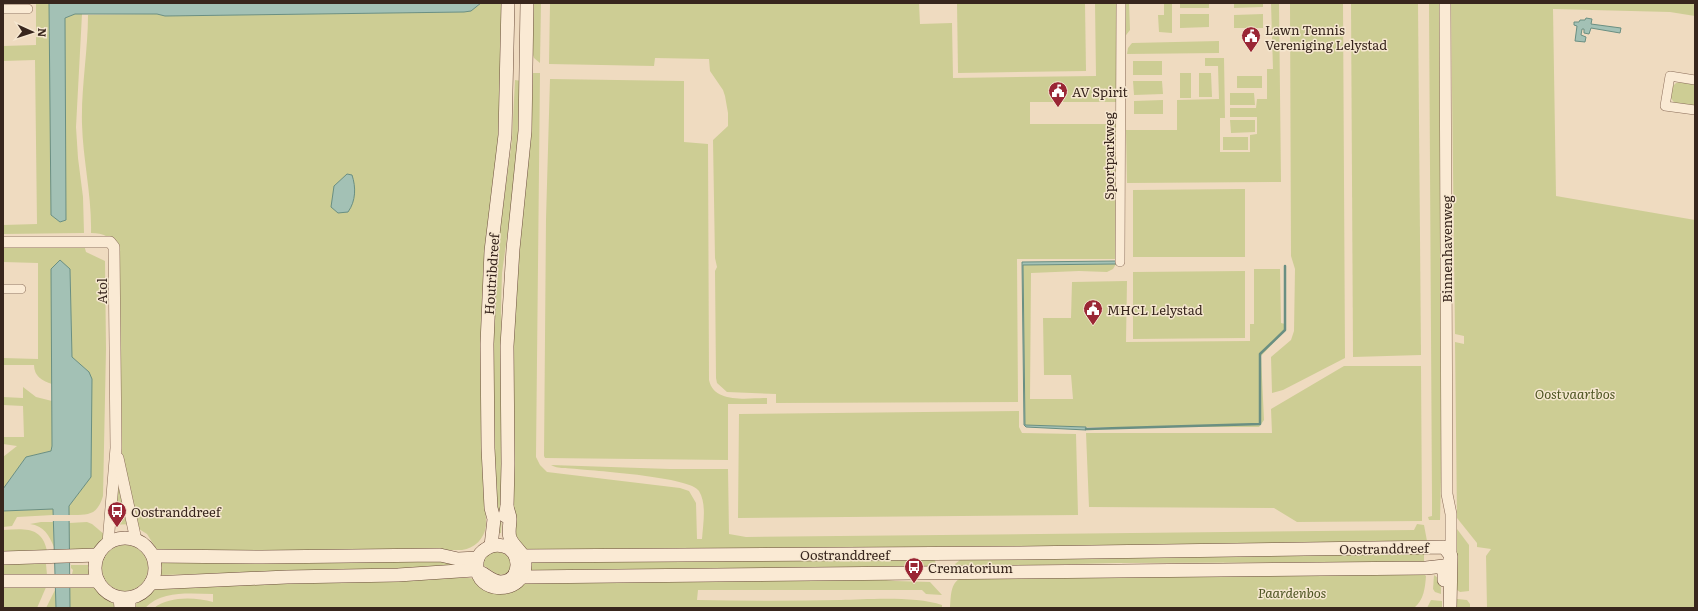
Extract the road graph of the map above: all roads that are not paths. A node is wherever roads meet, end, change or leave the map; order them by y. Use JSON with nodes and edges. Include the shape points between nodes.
{"nodes":[{"id":1,"x":508,"y":3,"type":"edge"},
{"id":2,"x":527,"y":3,"type":"edge"},
{"id":3,"x":1121,"y":3,"type":"edge"},
{"id":4,"x":1445,"y":3,"type":"edge"},
{"id":5,"x":3,"y":9,"type":"edge"},
{"id":6,"x":28,"y":9,"type":"dead end"},
{"id":7,"x":1695,"y":80,"type":"edge"},
{"id":8,"x":1695,"y":110,"type":"edge"},
{"id":9,"x":3,"y":242,"type":"edge"},
{"id":10,"x":1120,"y":262,"type":"dead end"},
{"id":11,"x":3,"y":289,"type":"edge"},
{"id":12,"x":21,"y":289,"type":"dead end"},
{"id":13,"x":116,"y":448,"type":"junction"},
{"id":14,"x":491,"y":508,"type":"junction"},
{"id":15,"x":136,"y":540,"type":"junction"},
{"id":16,"x":108,"y":543,"type":"junction"},
{"id":17,"x":491,"y":546,"type":"junction"},
{"id":18,"x":515,"y":551,"type":"junction"},
{"id":19,"x":98,"y":555,"type":"junction"},
{"id":20,"x":440,"y":555,"type":"junction"},
{"id":21,"x":153,"y":556,"type":"junction"},
{"id":22,"x":1446,"y":556,"type":"junction"},
{"id":23,"x":3,"y":558,"type":"edge"},
{"id":24,"x":478,"y":568,"type":"junction"},
{"id":25,"x":522,"y":577,"type":"junction"},
{"id":26,"x":3,"y":581,"type":"edge"},
{"id":27,"x":98,"y":581,"type":"junction"},
{"id":28,"x":151,"y":584,"type":"junction"},
{"id":29,"x":125,"y":603,"type":"edge"},
{"id":30,"x":1446,"y":608,"type":"edge"},
{"id":31,"x":1450,"y":608,"type":"edge"}],
"edges":[{"from":1,"to":14,"type":"main road","name":"Houtribdreef","via":[[505,135],[491,251],[487,344]]},
{"from":2,"to":18,"type":"main road","name":"Houtribdreef","via":[[525,131],[513,249],[507,346],[507,508],[504,533]]},
{"from":3,"to":10,"type":"street","name":"Sportparkweg"},
{"from":4,"to":22,"type":"street","name":"Binnenhavenweg","via":[[1447,494],[1451,514]]},
{"from":5,"to":6,"type":"street"},
{"from":7,"to":8,"type":"street","via":[[1670,76],[1665,106]]},
{"from":9,"to":13,"type":"street","name":"Atol","via":[[110,242],[114,247]]},
{"from":11,"to":12,"type":"street"},
{"from":13,"to":15,"type":"street","name":"Atol"},
{"from":13,"to":16,"type":"street","name":"Atol"},
{"from":14,"to":17,"type":"main road","name":"Houtribdreef","via":[[494,519]]},
{"from":14,"to":20,"type":"main road","via":[[488,536],[482,543],[468,553]]},
{"from":15,"to":16,"type":"main road","via":[[122,538]]},
{"from":15,"to":21,"type":"main road","via":[[149,549]]},
{"from":16,"to":19,"type":"main road"},
{"from":17,"to":18,"type":"main road","via":[[498,545]]},
{"from":17,"to":24,"type":"main road","via":[[483,551]]},
{"from":18,"to":22,"type":"main road","name":"Oostranddreef"},
{"from":18,"to":24,"type":"main road","via":[[517,571],[506,581],[493,581]]},
{"from":18,"to":25,"type":"main road","via":[[525,566]]},
{"from":19,"to":23,"type":"main road"},
{"from":19,"to":27,"type":"main road","via":[[95,568]]},
{"from":20,"to":21,"type":"main road"},
{"from":20,"to":24,"type":"main road","via":[[458,559]]},
{"from":21,"to":28,"type":"main road","via":[[155,570]]},
{"from":22,"to":25,"type":"main road","name":"Oostranddreef","via":[[1426,568]]},
{"from":22,"to":30,"type":"main road","name":"Binnenhavenweg"},
{"from":22,"to":31,"type":"main road","name":"Binnenhavenweg"},
{"from":24,"to":25,"type":"main road","via":[[487,585],[501,589],[511,586]]},
{"from":24,"to":28,"type":"main road","via":[[456,575],[447,573],[287,576]]},
{"from":26,"to":27,"type":"main road"},
{"from":27,"to":29,"type":"main road","via":[[107,592]]},
{"from":28,"to":29,"type":"main road","via":[[144,592]]}]}
